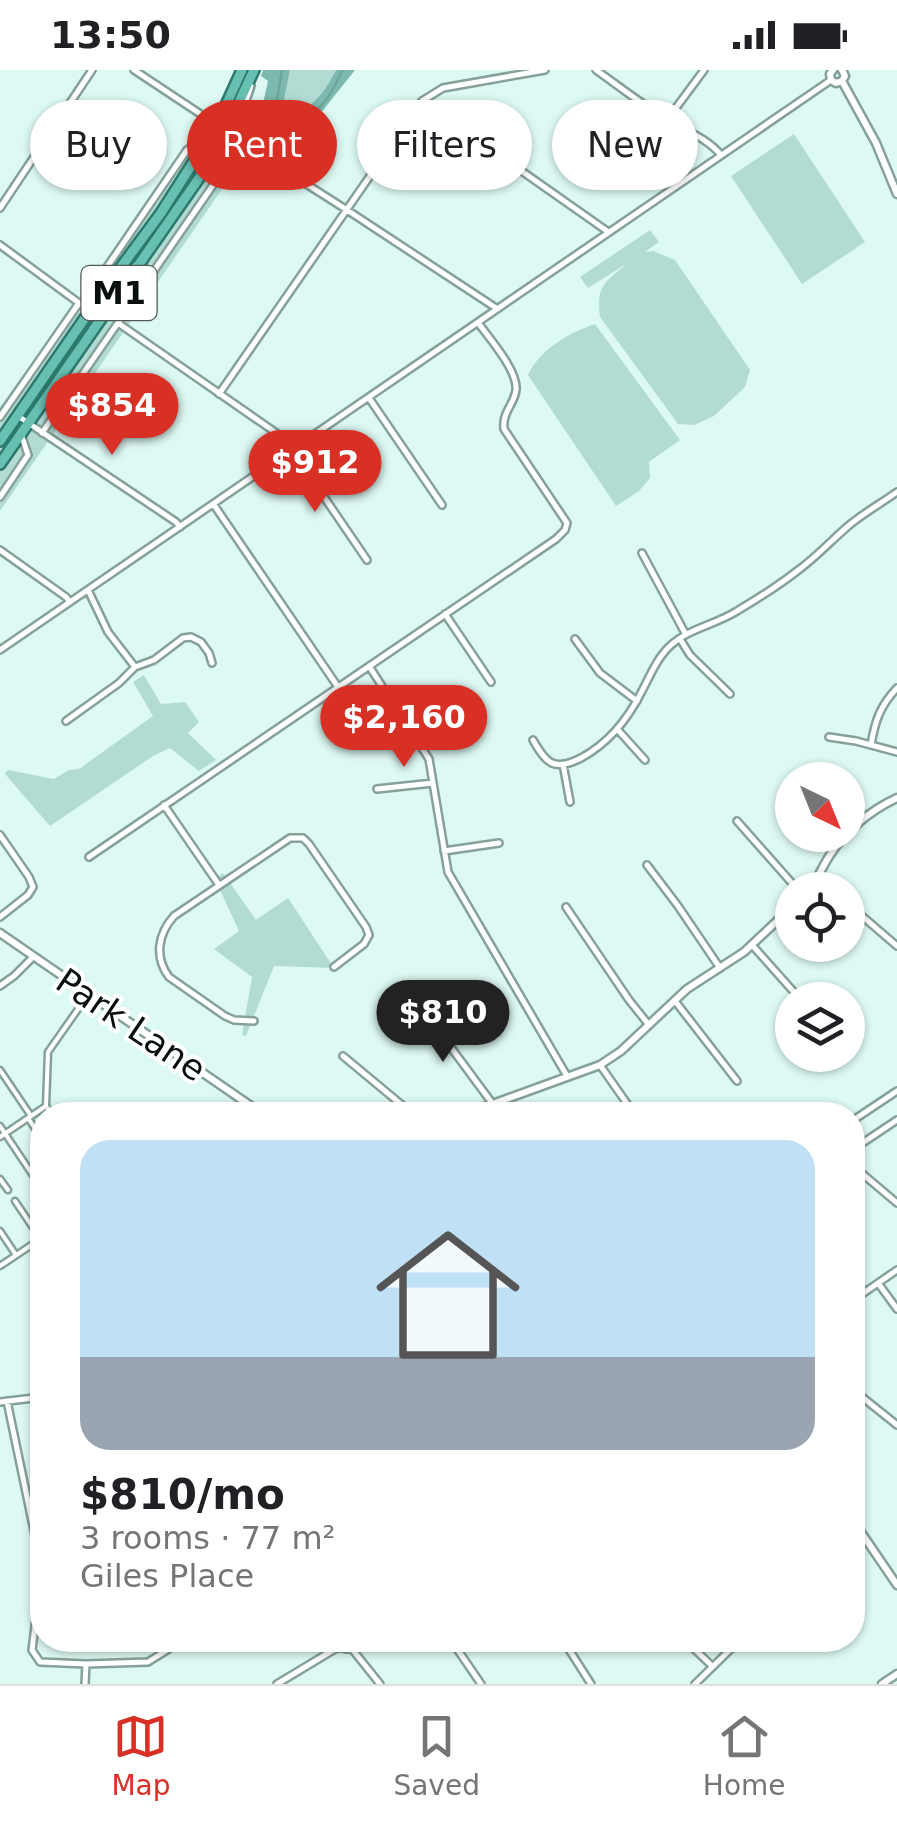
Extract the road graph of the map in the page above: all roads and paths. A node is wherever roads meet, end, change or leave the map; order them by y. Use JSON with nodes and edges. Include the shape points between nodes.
{"nodes":[{"id":1,"x":92,"y":70,"type":"edge"},
{"id":2,"x":134,"y":70,"type":"edge"},
{"id":3,"x":242,"y":70,"type":"edge"},
{"id":4,"x":545,"y":70,"type":"edge"},
{"id":5,"x":596,"y":70,"type":"edge"},
{"id":6,"x":704,"y":70,"type":"edge"},
{"id":7,"x":833,"y":70,"type":"edge"},
{"id":8,"x":253,"y":74,"type":"edge"},
{"id":9,"x":844,"y":74,"type":"edge"},
{"id":10,"x":831,"y":80,"type":"junction"},
{"id":11,"x":232,"y":100,"type":"edge"},
{"id":12,"x":238,"y":100,"type":"edge"},
{"id":13,"x":247,"y":100,"type":"edge"},
{"id":14,"x":424,"y":100,"type":"edge"},
{"id":15,"x":639,"y":100,"type":"edge"},
{"id":16,"x":682,"y":100,"type":"edge"},
{"id":17,"x":187,"y":105,"type":"edge"},
{"id":18,"x":698,"y":136,"type":"edge"},
{"id":19,"x":187,"y":151,"type":"edge"},
{"id":20,"x":720,"y":155,"type":"junction"},
{"id":21,"x":187,"y":174,"type":"edge"},
{"id":22,"x":532,"y":178,"type":"edge"},
{"id":23,"x":187,"y":180,"type":"edge"},
{"id":24,"x":194,"y":190,"type":"edge"},
{"id":25,"x":210,"y":190,"type":"edge"},
{"id":26,"x":316,"y":190,"type":"edge"},
{"id":27,"x":361,"y":190,"type":"edge"},
{"id":28,"x":897,"y":194,"type":"edge"},
{"id":29,"x":0,"y":208,"type":"edge"},
{"id":30,"x":347,"y":210,"type":"junction"},
{"id":31,"x":162,"y":214,"type":"junction"},
{"id":32,"x":608,"y":232,"type":"junction"},
{"id":33,"x":0,"y":245,"type":"edge"},
{"id":34,"x":142,"y":260,"type":"junction"},
{"id":35,"x":111,"y":287,"type":"junction"},
{"id":36,"x":79,"y":303,"type":"junction"},
{"id":37,"x":496,"y":308,"type":"junction"},
{"id":38,"x":97,"y":313,"type":"junction"},
{"id":39,"x":478,"y":322,"type":"junction"},
{"id":40,"x":118,"y":323,"type":"junction"},
{"id":41,"x":219,"y":394,"type":"junction"},
{"id":42,"x":369,"y":398,"type":"junction"},
{"id":43,"x":18,"y":416,"type":"junction"},
{"id":44,"x":0,"y":417,"type":"edge"},
{"id":45,"x":28,"y":423,"type":"junction"},
{"id":46,"x":42,"y":433,"type":"junction"},
{"id":47,"x":20,"y":434,"type":"junction"},
{"id":48,"x":0,"y":441,"type":"edge"},
{"id":49,"x":293,"y":449,"type":"junction"},
{"id":50,"x":0,"y":464,"type":"edge"},
{"id":51,"x":897,"y":492,"type":"edge"},
{"id":52,"x":0,"y":497,"type":"edge"},
{"id":53,"x":214,"y":505,"type":"junction"},
{"id":54,"x":442,"y":505,"type":"dead end"},
{"id":55,"x":180,"y":528,"type":"junction"},
{"id":56,"x":0,"y":550,"type":"edge"},
{"id":57,"x":642,"y":553,"type":"dead end"},
{"id":58,"x":367,"y":560,"type":"dead end"},
{"id":59,"x":88,"y":590,"type":"junction"},
{"id":60,"x":70,"y":602,"type":"junction"},
{"id":61,"x":444,"y":614,"type":"junction"},
{"id":62,"x":682,"y":636,"type":"junction"},
{"id":63,"x":575,"y":639,"type":"dead end"},
{"id":64,"x":0,"y":650,"type":"edge"},
{"id":65,"x":212,"y":663,"type":"dead end"},
{"id":66,"x":369,"y":666,"type":"junction"},
{"id":67,"x":135,"y":667,"type":"junction"},
{"id":68,"x":491,"y":682,"type":"dead end"},
{"id":69,"x":338,"y":687,"type":"junction"},
{"id":70,"x":897,"y":688,"type":"edge"},
{"id":71,"x":730,"y":694,"type":"dead end"},
{"id":72,"x":637,"y":702,"type":"junction"},
{"id":73,"x":66,"y":721,"type":"dead end"},
{"id":74,"x":618,"y":730,"type":"junction"},
{"id":75,"x":830,"y":737,"type":"dead end"},
{"id":76,"x":533,"y":740,"type":"dead end"},
{"id":77,"x":871,"y":745,"type":"junction"},
{"id":78,"x":897,"y":752,"type":"edge"},
{"id":79,"x":646,"y":760,"type":"dead end"},
{"id":80,"x":563,"y":764,"type":"junction"},
{"id":81,"x":433,"y":783,"type":"junction"},
{"id":82,"x":377,"y":790,"type":"dead end"},
{"id":83,"x":897,"y":798,"type":"edge"},
{"id":84,"x":570,"y":802,"type":"dead end"},
{"id":85,"x":164,"y":805,"type":"junction"},
{"id":86,"x":737,"y":821,"type":"dead end"},
{"id":87,"x":0,"y":835,"type":"edge"},
{"id":88,"x":499,"y":843,"type":"dead end"},
{"id":89,"x":444,"y":851,"type":"junction"},
{"id":90,"x":88,"y":857,"type":"dead end"},
{"id":91,"x":647,"y":865,"type":"dead end"},
{"id":92,"x":782,"y":872,"type":"edge"},
{"id":93,"x":822,"y":872,"type":"edge"},
{"id":94,"x":219,"y":885,"type":"junction"},
{"id":95,"x":566,"y":908,"type":"dead end"},
{"id":96,"x":0,"y":916,"type":"edge"},
{"id":97,"x":865,"y":919,"type":"edge"},
{"id":98,"x":775,"y":923,"type":"edge"},
{"id":99,"x":0,"y":933,"type":"edge"},
{"id":100,"x":752,"y":945,"type":"junction"},
{"id":101,"x":897,"y":946,"type":"edge"},
{"id":102,"x":33,"y":957,"type":"junction"},
{"id":103,"x":334,"y":966,"type":"dead end"},
{"id":104,"x":720,"y":968,"type":"junction"},
{"id":105,"x":786,"y":982,"type":"edge"},
{"id":106,"x":0,"y":986,"type":"edge"},
{"id":107,"x":88,"y":995,"type":"junction"},
{"id":108,"x":675,"y":1000,"type":"junction"},
{"id":109,"x":421,"y":1007,"type":"dead end"},
{"id":110,"x":254,"y":1021,"type":"dead end"},
{"id":111,"x":648,"y":1025,"type":"junction"},
{"id":112,"x":344,"y":1056,"type":"dead end"},
{"id":113,"x":600,"y":1065,"type":"junction"},
{"id":114,"x":0,"y":1070,"type":"edge"},
{"id":115,"x":567,"y":1076,"type":"junction"},
{"id":116,"x":738,"y":1081,"type":"dead end"},
{"id":117,"x":897,"y":1091,"type":"edge"},
{"id":118,"x":46,"y":1102,"type":"edge"},
{"id":119,"x":245,"y":1102,"type":"edge"},
{"id":120,"x":399,"y":1102,"type":"edge"},
{"id":121,"x":489,"y":1102,"type":"edge"},
{"id":122,"x":496,"y":1102,"type":"edge"},
{"id":123,"x":625,"y":1102,"type":"edge"},
{"id":124,"x":865,"y":1112,"type":"edge"},
{"id":125,"x":30,"y":1117,"type":"joint"},
{"id":126,"x":897,"y":1120,"type":"edge"},
{"id":127,"x":0,"y":1126,"type":"edge"},
{"id":128,"x":3,"y":1135,"type":"edge"},
{"id":129,"x":865,"y":1141,"type":"edge"},
{"id":130,"x":30,"y":1172,"type":"edge"},
{"id":131,"x":865,"y":1176,"type":"edge"},
{"id":132,"x":0,"y":1179,"type":"edge"},
{"id":133,"x":8,"y":1190,"type":"dead end"},
{"id":134,"x":15,"y":1200,"type":"dead end"},
{"id":135,"x":897,"y":1203,"type":"edge"},
{"id":136,"x":30,"y":1222,"type":"edge"},
{"id":137,"x":0,"y":1231,"type":"edge"},
{"id":138,"x":30,"y":1246,"type":"edge"},
{"id":139,"x":16,"y":1255,"type":"junction"},
{"id":140,"x":0,"y":1266,"type":"edge"},
{"id":141,"x":897,"y":1270,"type":"edge"},
{"id":142,"x":878,"y":1283,"type":"junction"},
{"id":143,"x":865,"y":1292,"type":"edge"},
{"id":144,"x":897,"y":1309,"type":"edge"},
{"id":145,"x":30,"y":1398,"type":"edge"},
{"id":146,"x":865,"y":1399,"type":"edge"},
{"id":147,"x":4,"y":1401,"type":"edge"},
{"id":148,"x":897,"y":1425,"type":"edge"},
{"id":149,"x":30,"y":1517,"type":"edge"},
{"id":150,"x":865,"y":1539,"type":"edge"},
{"id":151,"x":897,"y":1585,"type":"edge"},
{"id":152,"x":33,"y":1652,"type":"edge"},
{"id":153,"x":164,"y":1652,"type":"edge"},
{"id":154,"x":329,"y":1652,"type":"edge"},
{"id":155,"x":354,"y":1652,"type":"edge"},
{"id":156,"x":459,"y":1652,"type":"edge"},
{"id":157,"x":572,"y":1652,"type":"edge"},
{"id":158,"x":698,"y":1652,"type":"edge"},
{"id":159,"x":728,"y":1652,"type":"edge"},
{"id":160,"x":86,"y":1664,"type":"junction"},
{"id":161,"x":713,"y":1666,"type":"junction"},
{"id":162,"x":897,"y":1674,"type":"edge"},
{"id":163,"x":280,"y":1683,"type":"edge"},
{"id":164,"x":85,"y":1684,"type":"edge"},
{"id":165,"x":380,"y":1684,"type":"edge"},
{"id":166,"x":481,"y":1684,"type":"edge"},
{"id":167,"x":592,"y":1684,"type":"edge"},
{"id":168,"x":695,"y":1684,"type":"edge"},
{"id":169,"x":882,"y":1684,"type":"edge"}],
"edges":[{"from":1,"to":29,"type":"street"},
{"from":2,"to":17,"type":"street"},
{"from":3,"to":11,"type":"highway","number":"M1"},
{"from":4,"to":14,"type":"street","via":[[443,88]]},
{"from":5,"to":15,"type":"street"},
{"from":6,"to":16,"type":"street"},
{"from":7,"to":10,"type":"street"},
{"from":8,"to":12,"type":"highway","number":"M1"},
{"from":8,"to":13,"type":"street"},
{"from":9,"to":10,"type":"street"},
{"from":9,"to":28,"type":"street"},
{"from":10,"to":20,"type":"street"},
{"from":18,"to":20,"type":"street"},
{"from":19,"to":35,"type":"street","via":[[108,267],[103,277]]},
{"from":20,"to":32,"type":"street"},
{"from":21,"to":31,"type":"highway","number":"M1"},
{"from":22,"to":32,"type":"street"},
{"from":23,"to":31,"type":"highway"},
{"from":24,"to":34,"type":"highway","number":"M1"},
{"from":25,"to":40,"type":"street"},
{"from":26,"to":30,"type":"street"},
{"from":27,"to":30,"type":"street"},
{"from":30,"to":37,"type":"street"},
{"from":30,"to":41,"type":"street"},
{"from":31,"to":35,"type":"highway","number":"M1"},
{"from":32,"to":37,"type":"street"},
{"from":33,"to":36,"type":"street"},
{"from":34,"to":35,"type":"street"},
{"from":34,"to":38,"type":"highway","number":"M1"},
{"from":35,"to":38,"type":"highway","number":"M1"},
{"from":36,"to":38,"type":"street"},
{"from":36,"to":44,"type":"street"},
{"from":37,"to":39,"type":"street"},
{"from":38,"to":43,"type":"highway","number":"M1"},
{"from":38,"to":45,"type":"highway","number":"M1"},
{"from":39,"to":42,"type":"street"},
{"from":39,"to":61,"type":"street","via":[[513,375],[516,390],[504,429],[567,523],[556,538]]},
{"from":40,"to":41,"type":"street"},
{"from":40,"to":46,"type":"street"},
{"from":41,"to":49,"type":"street"},
{"from":42,"to":49,"type":"street"},
{"from":42,"to":54,"type":"street"},
{"from":43,"to":45,"type":"street"},
{"from":43,"to":48,"type":"highway","number":"M1"},
{"from":45,"to":46,"type":"street"},
{"from":45,"to":47,"type":"highway","number":"M1"},
{"from":46,"to":55,"type":"street"},
{"from":47,"to":50,"type":"highway","number":"M1"},
{"from":47,"to":52,"type":"street","via":[[28,455]]},
{"from":49,"to":53,"type":"street"},
{"from":49,"to":58,"type":"street"},
{"from":51,"to":62,"type":"street","via":[[802,568],[733,614]]},
{"from":53,"to":55,"type":"street"},
{"from":53,"to":69,"type":"street"},
{"from":55,"to":59,"type":"street"},
{"from":56,"to":60,"type":"street"},
{"from":57,"to":62,"type":"street"},
{"from":59,"to":60,"type":"street"},
{"from":59,"to":67,"type":"street"},
{"from":60,"to":64,"type":"street"},
{"from":61,"to":66,"type":"street"},
{"from":61,"to":68,"type":"street"},
{"from":62,"to":71,"type":"street","via":[[690,655]]},
{"from":62,"to":72,"type":"street","via":[[656,664]]},
{"from":63,"to":72,"type":"street","via":[[600,673]]},
{"from":65,"to":67,"type":"street","via":[[201,642],[190,637]]},
{"from":66,"to":69,"type":"street"},
{"from":66,"to":81,"type":"street","via":[[429,760]]},
{"from":67,"to":73,"type":"street"},
{"from":69,"to":85,"type":"street"},
{"from":70,"to":77,"type":"street","via":[[878,713]]},
{"from":72,"to":74,"type":"street"},
{"from":74,"to":79,"type":"street"},
{"from":74,"to":80,"type":"street"},
{"from":75,"to":77,"type":"street"},
{"from":76,"to":80,"type":"street","via":[[544,759]]},
{"from":77,"to":78,"type":"street"},
{"from":80,"to":84,"type":"street"},
{"from":81,"to":82,"type":"street"},
{"from":81,"to":89,"type":"street"},
{"from":83,"to":93,"type":"street","via":[[837,845]]},
{"from":85,"to":90,"type":"street"},
{"from":85,"to":94,"type":"street"},
{"from":86,"to":92,"type":"street"},
{"from":87,"to":96,"type":"street","via":[[33,887]]},
{"from":88,"to":89,"type":"street"},
{"from":89,"to":115,"type":"street","via":[[448,872]]},
{"from":91,"to":104,"type":"street"},
{"from":94,"to":103,"type":"street","via":[[282,842],[303,838],[369,935]]},
{"from":94,"to":110,"type":"street","via":[[166,924],[162,969],[225,1016]]},
{"from":95,"to":111,"type":"street"},
{"from":97,"to":101,"type":"street"},
{"from":98,"to":100,"type":"street"},
{"from":99,"to":102,"type":"street","name":"Park Lane"},
{"from":100,"to":104,"type":"street"},
{"from":100,"to":105,"type":"street"},
{"from":102,"to":106,"type":"street"},
{"from":102,"to":107,"type":"street","name":"Park Lane"},
{"from":104,"to":108,"type":"street"},
{"from":107,"to":118,"type":"street","via":[[48,1052]]},
{"from":107,"to":119,"type":"street","name":"Park Lane"},
{"from":108,"to":111,"type":"street"},
{"from":108,"to":116,"type":"street"},
{"from":109,"to":121,"type":"street"},
{"from":111,"to":113,"type":"street"},
{"from":112,"to":120,"type":"street"},
{"from":113,"to":115,"type":"street"},
{"from":113,"to":123,"type":"street"},
{"from":114,"to":125,"type":"street"},
{"from":115,"to":122,"type":"street"},
{"from":117,"to":124,"type":"street"},
{"from":125,"to":128,"type":"street"},
{"from":126,"to":129,"type":"street"},
{"from":127,"to":128,"type":"street"},
{"from":128,"to":130,"type":"street"},
{"from":131,"to":135,"type":"street"},
{"from":132,"to":133,"type":"street"},
{"from":134,"to":136,"type":"street"},
{"from":137,"to":139,"type":"street"},
{"from":138,"to":139,"type":"street"},
{"from":139,"to":140,"type":"street"},
{"from":141,"to":142,"type":"street"},
{"from":142,"to":143,"type":"street"},
{"from":142,"to":144,"type":"street"},
{"from":145,"to":147,"type":"street"},
{"from":146,"to":148,"type":"street"},
{"from":147,"to":149,"type":"street"},
{"from":150,"to":151,"type":"street"},
{"from":152,"to":160,"type":"street","via":[[40,1662]]},
{"from":153,"to":160,"type":"street","via":[[148,1662]]},
{"from":154,"to":163,"type":"street"},
{"from":155,"to":165,"type":"street"},
{"from":156,"to":166,"type":"street"},
{"from":157,"to":167,"type":"street"},
{"from":158,"to":161,"type":"street"},
{"from":159,"to":161,"type":"street"},
{"from":160,"to":164,"type":"street"},
{"from":161,"to":168,"type":"street"},
{"from":162,"to":169,"type":"street"}]}
